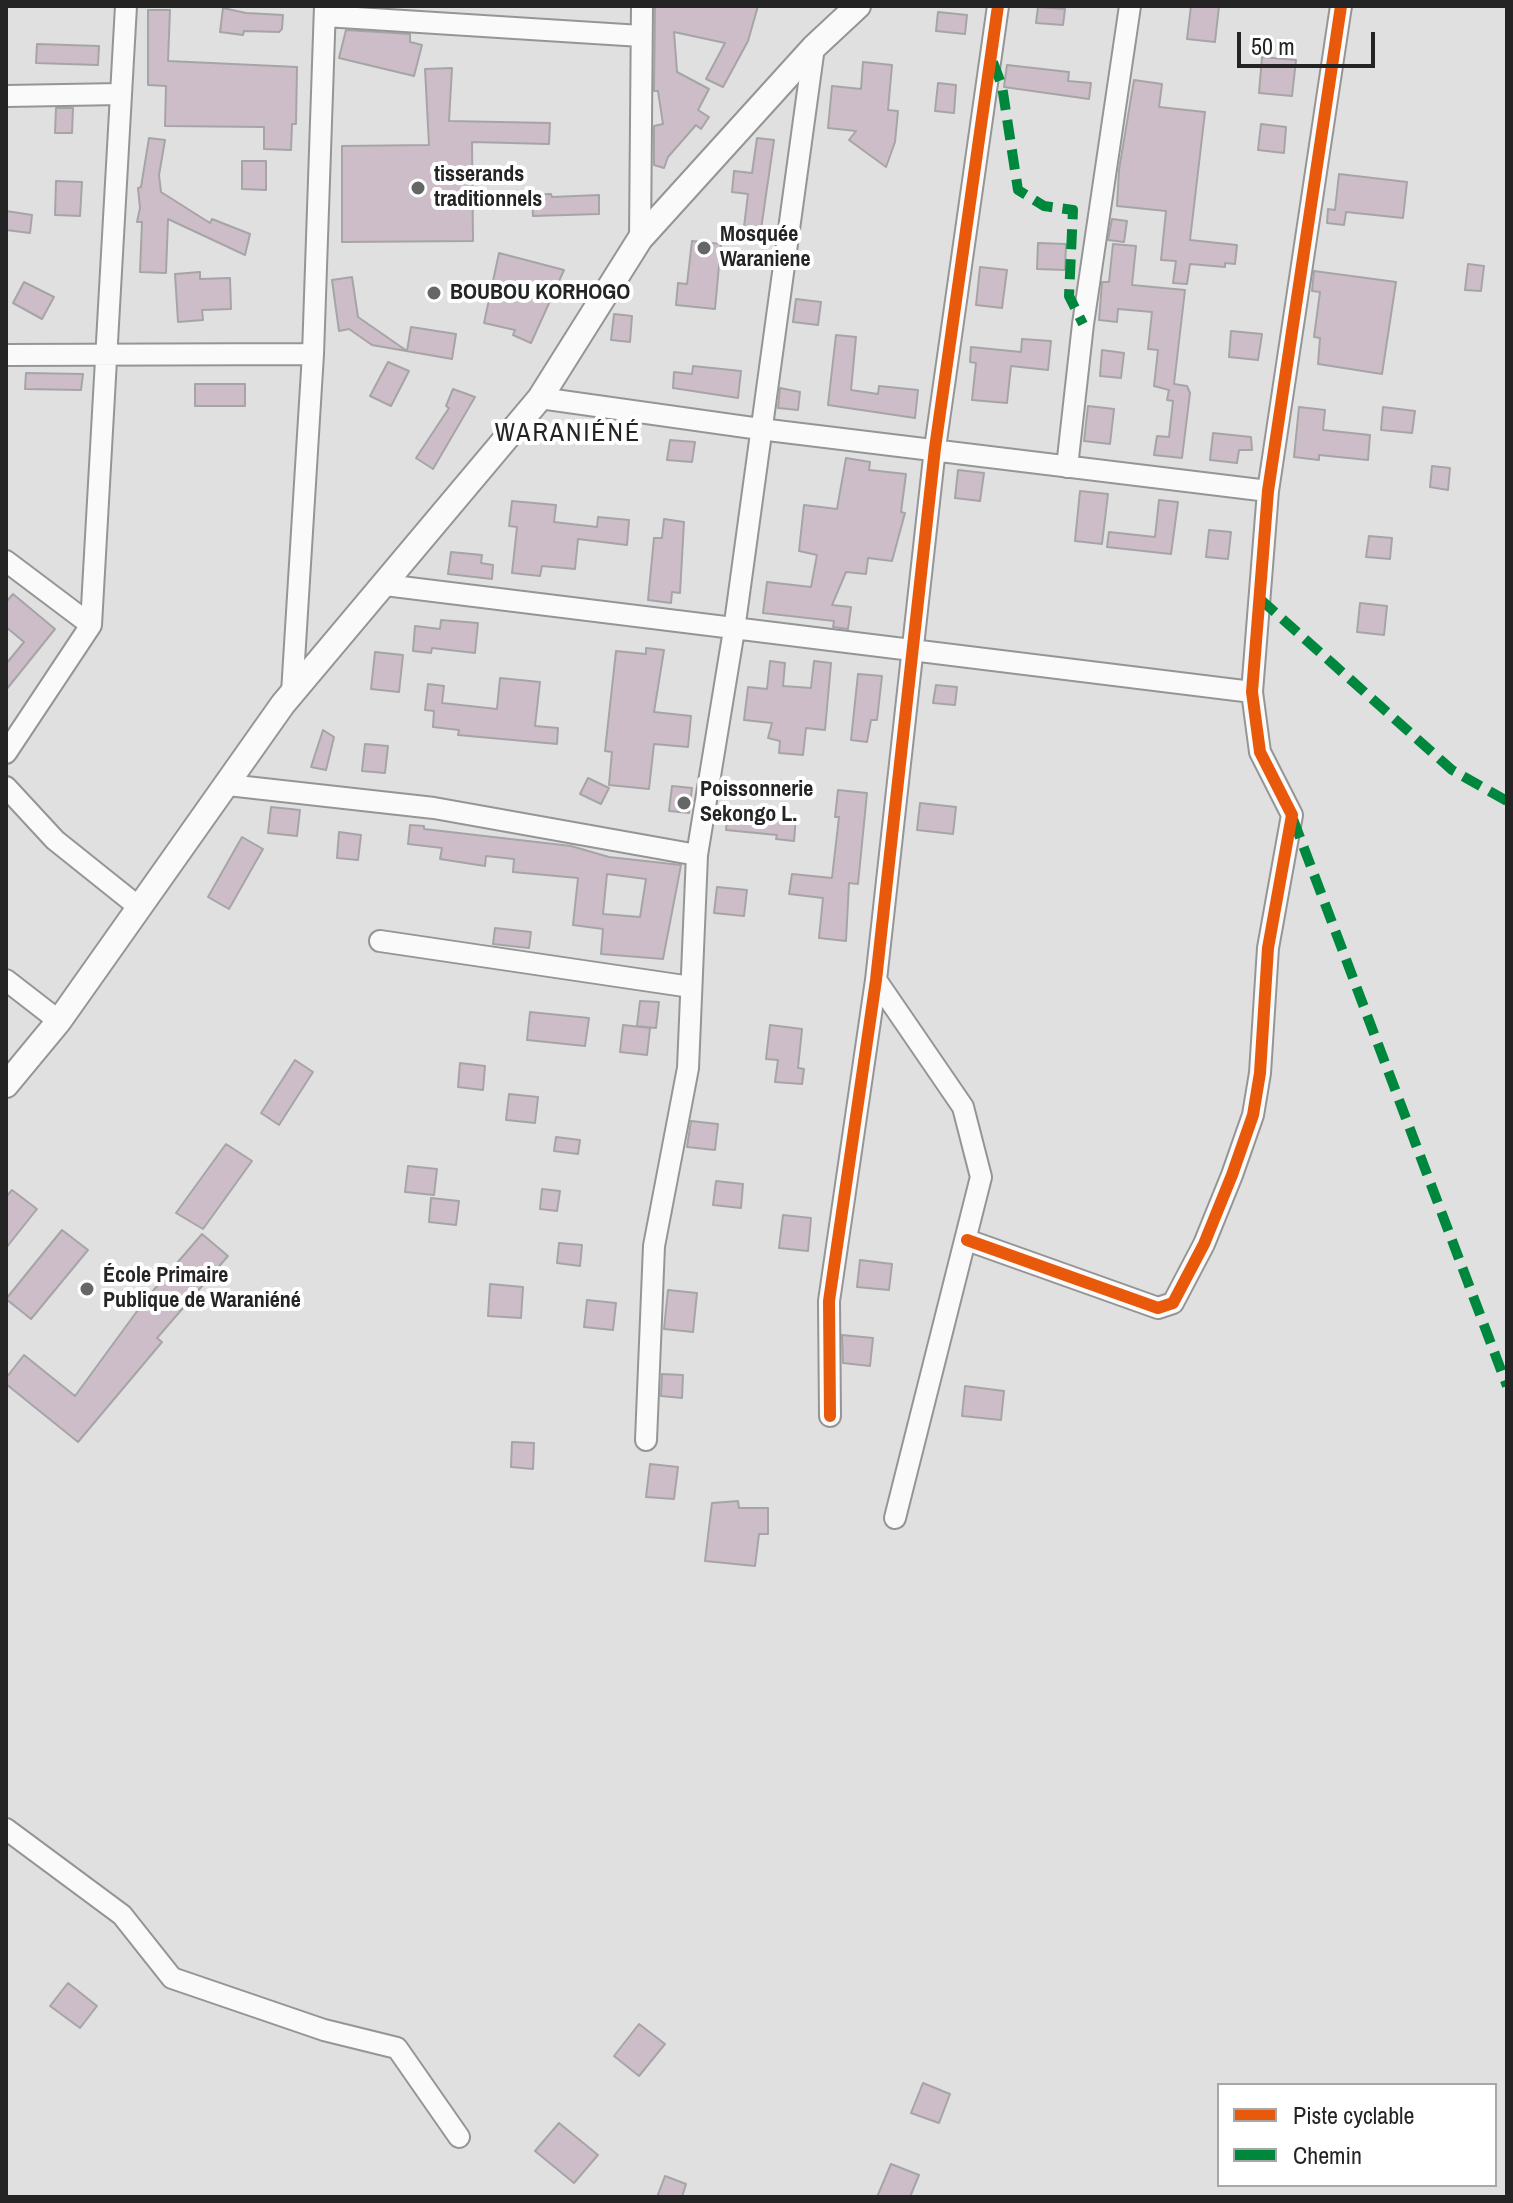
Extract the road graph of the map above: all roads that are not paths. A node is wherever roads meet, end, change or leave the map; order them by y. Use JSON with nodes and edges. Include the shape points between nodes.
{"nodes":[{"id":1,"x":126,"y":6,"type":"edge"},
{"id":2,"x":642,"y":6,"type":"edge"},
{"id":3,"x":858,"y":6,"type":"edge"},
{"id":4,"x":998,"y":6,"type":"edge"},
{"id":5,"x":1130,"y":6,"type":"edge"},
{"id":6,"x":1341,"y":6,"type":"edge"},
{"id":7,"x":325,"y":11,"type":"edge"},
{"id":8,"x":641,"y":36,"type":"junction"},
{"id":9,"x":814,"y":47,"type":"junction"},
{"id":10,"x":121,"y":94,"type":"junction"},
{"id":11,"x":6,"y":96,"type":"edge"},
{"id":12,"x":640,"y":239,"type":"junction"},
{"id":13,"x":313,"y":354,"type":"junction"},
{"id":14,"x":6,"y":355,"type":"edge"},
{"id":15,"x":108,"y":356,"type":"junction"},
{"id":16,"x":540,"y":398,"type":"junction"},
{"id":17,"x":760,"y":429,"type":"junction"},
{"id":18,"x":935,"y":448,"type":"junction"},
{"id":19,"x":1067,"y":467,"type":"junction"},
{"id":20,"x":1268,"y":491,"type":"junction"},
{"id":21,"x":6,"y":561,"type":"edge"},
{"id":22,"x":385,"y":585,"type":"junction"},
{"id":23,"x":91,"y":625,"type":"junction"},
{"id":24,"x":734,"y":630,"type":"junction"},
{"id":25,"x":912,"y":649,"type":"junction"},
{"id":26,"x":1252,"y":692,"type":"junction"},
{"id":27,"x":292,"y":693,"type":"junction"},
{"id":28,"x":6,"y":753,"type":"edge"},
{"id":29,"x":228,"y":785,"type":"junction"},
{"id":30,"x":6,"y":787,"type":"edge"},
{"id":31,"x":697,"y":855,"type":"junction"},
{"id":32,"x":140,"y":908,"type":"junction"},
{"id":33,"x":380,"y":941,"type":"dead end"},
{"id":34,"x":6,"y":980,"type":"edge"},
{"id":35,"x":876,"y":980,"type":"junction"},
{"id":36,"x":691,"y":987,"type":"junction"},
{"id":37,"x":59,"y":1021,"type":"junction"},
{"id":38,"x":6,"y":1085,"type":"edge"},
{"id":39,"x":967,"y":1240,"type":"junction"},
{"id":40,"x":830,"y":1416,"type":"dead end"},
{"id":41,"x":646,"y":1440,"type":"dead end"},
{"id":42,"x":895,"y":1518,"type":"dead end"},
{"id":43,"x":6,"y":1829,"type":"edge"},
{"id":44,"x":459,"y":2137,"type":"dead end"}],
"edges":[{"from":1,"to":10,"type":"street"},
{"from":2,"to":8,"type":"street"},
{"from":3,"to":9,"type":"street"},
{"from":4,"to":18,"type":"street"},
{"from":5,"to":19,"type":"street"},
{"from":6,"to":20,"type":"street"},
{"from":7,"to":8,"type":"street"},
{"from":7,"to":13,"type":"street"},
{"from":8,"to":12,"type":"street"},
{"from":9,"to":12,"type":"street"},
{"from":9,"to":17,"type":"street"},
{"from":10,"to":11,"type":"street"},
{"from":10,"to":15,"type":"street"},
{"from":12,"to":16,"type":"street"},
{"from":13,"to":15,"type":"street"},
{"from":13,"to":27,"type":"street"},
{"from":14,"to":15,"type":"street"},
{"from":15,"to":23,"type":"street"},
{"from":16,"to":17,"type":"street"},
{"from":16,"to":22,"type":"street"},
{"from":17,"to":18,"type":"street"},
{"from":17,"to":24,"type":"street"},
{"from":18,"to":19,"type":"street"},
{"from":18,"to":25,"type":"street"},
{"from":19,"to":20,"type":"street"},
{"from":20,"to":26,"type":"street"},
{"from":21,"to":23,"type":"street"},
{"from":22,"to":24,"type":"street"},
{"from":22,"to":27,"type":"street"},
{"from":23,"to":28,"type":"street"},
{"from":24,"to":25,"type":"street"},
{"from":24,"to":31,"type":"street"},
{"from":25,"to":26,"type":"street"},
{"from":25,"to":35,"type":"street"},
{"from":26,"to":39,"type":"street","via":[[1260,752],[1292,815],[1268,948],[1253,1115],[1204,1244],[1173,1303],[1158,1308]]},
{"from":27,"to":29,"type":"street"},
{"from":29,"to":31,"type":"street","via":[[434,808]]},
{"from":29,"to":32,"type":"street"},
{"from":30,"to":32,"type":"street","via":[[55,840]]},
{"from":31,"to":36,"type":"street"},
{"from":32,"to":37,"type":"street"},
{"from":33,"to":36,"type":"street"},
{"from":34,"to":37,"type":"street"},
{"from":35,"to":39,"type":"street","via":[[963,1107],[981,1177]]},
{"from":35,"to":40,"type":"street","via":[[829,1301]]},
{"from":36,"to":41,"type":"street","via":[[688,1068],[654,1246]]},
{"from":37,"to":38,"type":"street"},
{"from":39,"to":42,"type":"street"},
{"from":43,"to":44,"type":"street","via":[[122,1915],[172,1978],[324,2030],[397,2048]]}]}
